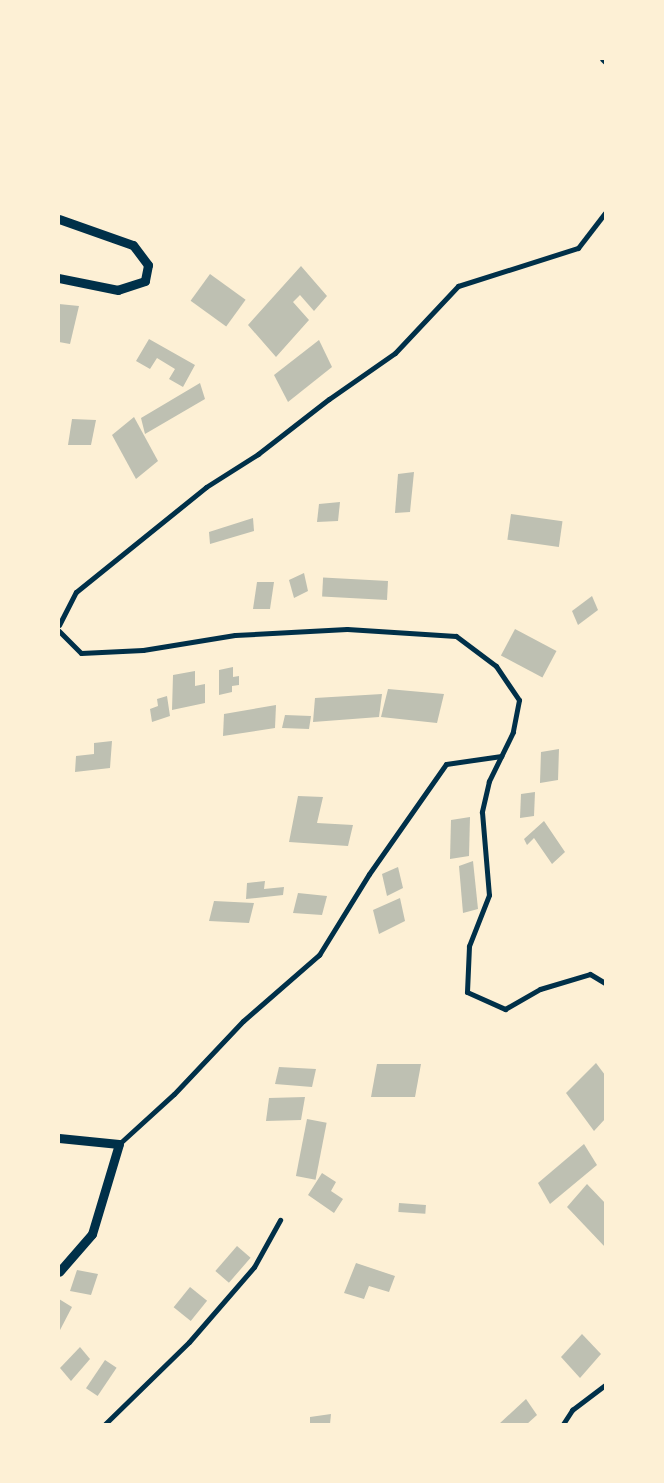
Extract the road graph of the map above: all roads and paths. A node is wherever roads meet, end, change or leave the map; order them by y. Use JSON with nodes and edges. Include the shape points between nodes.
{"nodes":[{"id":1,"x":602,"y":59,"type":"edge"},
{"id":2,"x":605,"y":62,"type":"edge"},
{"id":3,"x":605,"y":213,"type":"edge"},
{"id":4,"x":59,"y":219,"type":"edge"},
{"id":5,"x":59,"y":278,"type":"edge"},
{"id":6,"x":59,"y":625,"type":"edge"},
{"id":7,"x":59,"y":631,"type":"edge"},
{"id":8,"x":501,"y":756,"type":"junction"},
{"id":9,"x":605,"y":983,"type":"edge"},
{"id":10,"x":59,"y":1138,"type":"edge"},
{"id":11,"x":119,"y":1144,"type":"junction"},
{"id":12,"x":280,"y":1220,"type":"dead end"},
{"id":13,"x":59,"y":1272,"type":"edge"},
{"id":14,"x":605,"y":1384,"type":"edge"},
{"id":15,"x":105,"y":1424,"type":"edge"},
{"id":16,"x":563,"y":1424,"type":"edge"}],
"edges":[{"from":1,"to":2,"type":"street"},
{"from":3,"to":6,"type":"street","via":[[578,248],[458,286],[395,353],[329,398],[258,454],[206,487],[76,592]]},
{"from":4,"to":5,"type":"street","via":[[133,245],[148,265],[144,281],[118,290]]},
{"from":7,"to":8,"type":"street","via":[[81,654],[143,650],[235,635],[348,628],[456,636],[496,666],[519,700],[513,732]]},
{"from":8,"to":9,"type":"street","via":[[482,812],[489,895],[469,946],[467,992],[505,1009],[540,990],[590,974]]},
{"from":8,"to":11,"type":"street","via":[[446,764],[369,874],[319,955],[244,1021],[174,1094]]},
{"from":10,"to":11,"type":"street"},
{"from":11,"to":13,"type":"street","via":[[92,1234]]},
{"from":12,"to":15,"type":"street","via":[[254,1267],[189,1342]]},
{"from":14,"to":16,"type":"street","via":[[572,1410]]}]}
